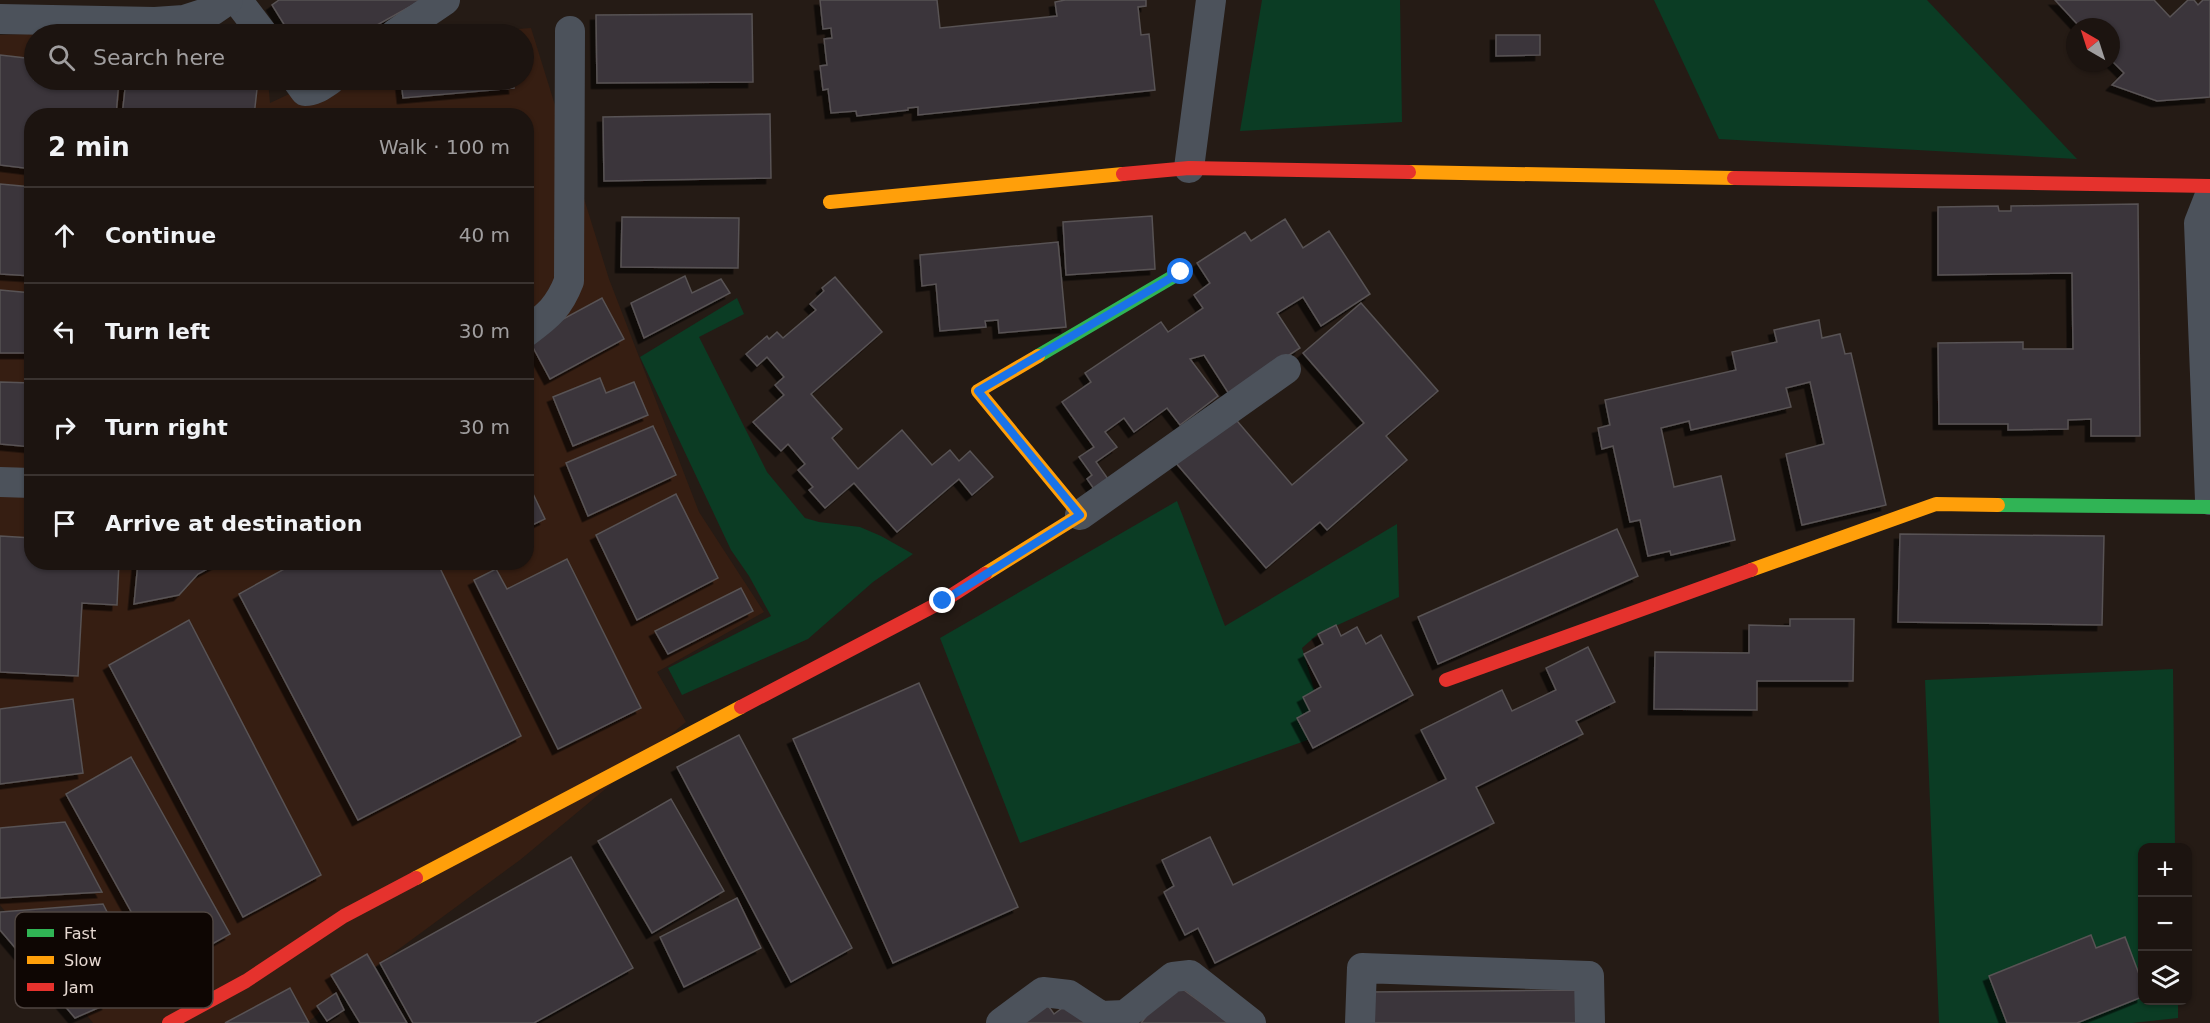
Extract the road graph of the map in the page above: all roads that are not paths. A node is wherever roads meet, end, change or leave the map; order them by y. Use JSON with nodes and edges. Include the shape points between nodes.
{"nodes":[{"id":1,"x":228,"y":0,"type":"edge"},
{"id":2,"x":237,"y":0,"type":"edge"},
{"id":3,"x":446,"y":0,"type":"edge"},
{"id":4,"x":1210,"y":0,"type":"edge"},
{"id":5,"x":0,"y":19,"type":"edge"},
{"id":6,"x":255,"y":24,"type":"edge"},
{"id":7,"x":410,"y":24,"type":"edge"},
{"id":8,"x":570,"y":31,"type":"dead end"},
{"id":9,"x":1189,"y":168,"type":"junction"},
{"id":10,"x":2210,"y":186,"type":"edge"},
{"id":11,"x":2210,"y":195,"type":"edge"},
{"id":12,"x":830,"y":202,"type":"dead end"},
{"id":13,"x":1181,"y":272,"type":"dead end"},
{"id":14,"x":534,"y":327,"type":"edge"},
{"id":15,"x":1286,"y":369,"type":"dead end"},
{"id":16,"x":0,"y":482,"type":"edge"},
{"id":17,"x":24,"y":483,"type":"edge"},
{"id":18,"x":2210,"y":500,"type":"edge"},
{"id":19,"x":2210,"y":507,"type":"edge"},
{"id":20,"x":1080,"y":515,"type":"junction"},
{"id":21,"x":1446,"y":680,"type":"dead end"},
{"id":22,"x":213,"y":999,"type":"edge"},
{"id":23,"x":196,"y":1008,"type":"edge"},
{"id":24,"x":1109,"y":1019,"type":"edge"},
{"id":25,"x":169,"y":1023,"type":"edge"},
{"id":26,"x":1001,"y":1023,"type":"edge"},
{"id":27,"x":1251,"y":1023,"type":"edge"},
{"id":28,"x":1360,"y":1023,"type":"edge"},
{"id":29,"x":1590,"y":1023,"type":"edge"}],
"edges":[{"from":1,"to":5,"type":"street","via":[[212,11],[184,20]]},
{"from":2,"to":6,"type":"street"},
{"from":3,"to":7,"type":"street"},
{"from":4,"to":9,"type":"street"},
{"from":8,"to":14,"type":"street","via":[[569,281],[563,298]]},
{"from":9,"to":10,"type":"street"},
{"from":9,"to":12,"type":"street"},
{"from":11,"to":18,"type":"street","via":[[2199,223]]},
{"from":13,"to":20,"type":"street","via":[[978,391]]},
{"from":15,"to":20,"type":"street"},
{"from":16,"to":17,"type":"street"},
{"from":19,"to":21,"type":"street","via":[[1936,504]]},
{"from":20,"to":22,"type":"street","via":[[943,601],[344,916]]},
{"from":23,"to":25,"type":"street"},
{"from":24,"to":26,"type":"street","via":[[1069,994],[1043,992]]},
{"from":24,"to":27,"type":"street","via":[[1125,1015],[1173,977],[1190,975]]},
{"from":28,"to":29,"type":"street","via":[[1362,968],[1589,976]]}]}
